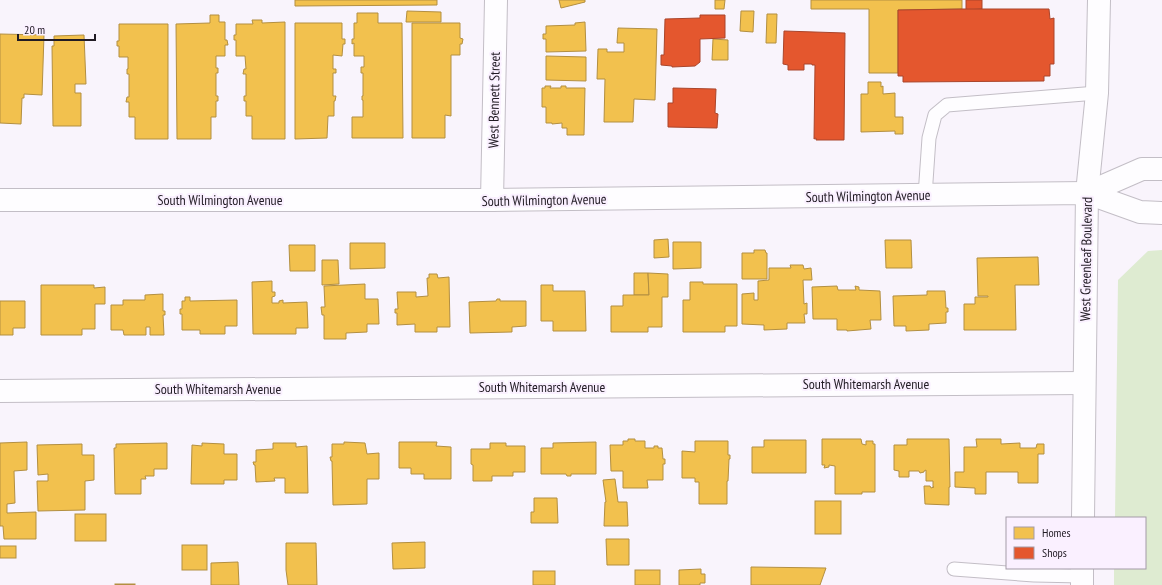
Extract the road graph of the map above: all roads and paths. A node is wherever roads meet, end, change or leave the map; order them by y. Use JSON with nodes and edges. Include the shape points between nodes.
{"nodes":[{"id":1,"x":496,"y":0,"type":"edge"},
{"id":2,"x":1099,"y":0,"type":"edge"},
{"id":3,"x":1097,"y":93,"type":"junction"},
{"id":4,"x":1162,"y":169,"type":"edge"},
{"id":5,"x":1087,"y":193,"type":"junction"},
{"id":6,"x":925,"y":196,"type":"junction"},
{"id":7,"x":0,"y":200,"type":"edge"},
{"id":8,"x":492,"y":200,"type":"junction"},
{"id":9,"x":1162,"y":212,"type":"edge"},
{"id":10,"x":1084,"y":383,"type":"junction"},
{"id":11,"x":0,"y":391,"type":"edge"},
{"id":12,"x":1083,"y":517,"type":"edge"},
{"id":13,"x":954,"y":569,"type":"dead end"},
{"id":14,"x":1082,"y":576,"type":"edge"}],
"edges":[{"from":1,"to":8,"type":"street","name":"West Bennett Street"},
{"from":2,"to":3,"type":"street","name":"West Greenleaf Boulevard"},
{"from":3,"to":5,"type":"street","name":"West Greenleaf Boulevard"},
{"from":3,"to":6,"type":"lane","via":[[947,105],[935,115],[929,138]]},
{"from":4,"to":5,"type":"street","name":"South Wilmington Avenue","via":[[1142,169]]},
{"from":5,"to":6,"type":"street","name":"South Wilmington Avenue"},
{"from":5,"to":9,"type":"street","name":"South Wilmington Avenue","via":[[1140,212]]},
{"from":5,"to":10,"type":"street","name":"West Greenleaf Boulevard"},
{"from":6,"to":8,"type":"street","name":"South Wilmington Avenue"},
{"from":7,"to":8,"type":"street","name":"South Wilmington Avenue"},
{"from":10,"to":11,"type":"street","name":"South Whitemarsh Avenue"},
{"from":10,"to":12,"type":"street","name":"West Greenleaf Boulevard"},
{"from":13,"to":14,"type":"lane"}]}
